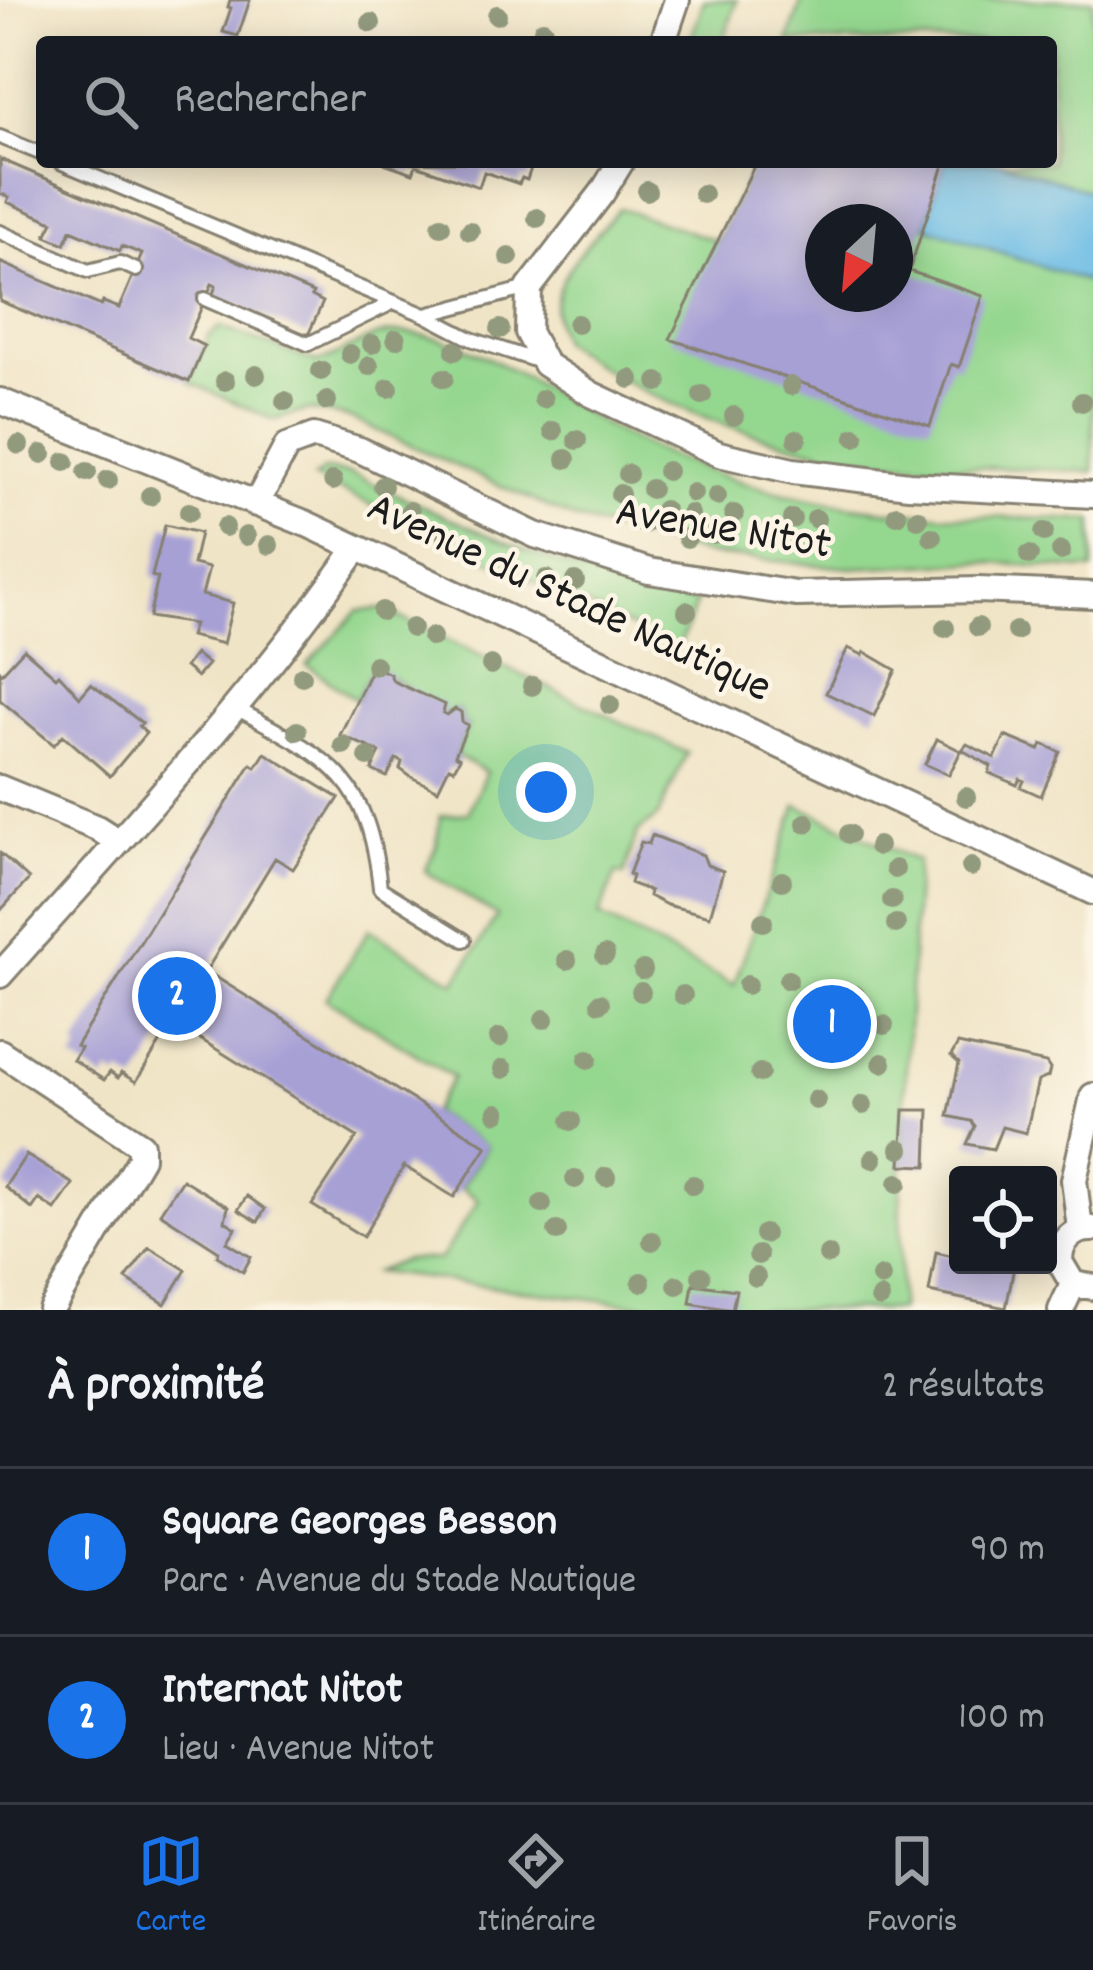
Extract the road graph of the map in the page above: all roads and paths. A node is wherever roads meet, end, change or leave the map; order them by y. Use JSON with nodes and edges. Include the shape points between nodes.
{"nodes":[{"id":1,"x":677,"y":0,"type":"edge"},
{"id":2,"x":665,"y":36,"type":"edge"},
{"id":3,"x":0,"y":137,"type":"edge"},
{"id":4,"x":36,"y":152,"type":"edge"},
{"id":5,"x":74,"y":168,"type":"edge"},
{"id":6,"x":617,"y":168,"type":"edge"},
{"id":7,"x":0,"y":232,"type":"edge"},
{"id":8,"x":136,"y":270,"type":"dead end"},
{"id":9,"x":530,"y":288,"type":"junction"},
{"id":10,"x":205,"y":299,"type":"dead end"},
{"id":11,"x":394,"y":302,"type":"junction"},
{"id":12,"x":424,"y":315,"type":"junction"},
{"id":13,"x":544,"y":364,"type":"junction"},
{"id":14,"x":0,"y":401,"type":"edge"},
{"id":15,"x":1093,"y":494,"type":"edge"},
{"id":16,"x":256,"y":504,"type":"junction"},
{"id":17,"x":356,"y":548,"type":"junction"},
{"id":18,"x":1093,"y":595,"type":"edge"},
{"id":19,"x":233,"y":706,"type":"junction"},
{"id":20,"x":0,"y":788,"type":"edge"},
{"id":21,"x":119,"y":842,"type":"junction"},
{"id":22,"x":1093,"y":892,"type":"edge"},
{"id":23,"x":464,"y":940,"type":"dead end"},
{"id":24,"x":0,"y":975,"type":"edge"},
{"id":25,"x":0,"y":1052,"type":"edge"},
{"id":26,"x":1093,"y":1096,"type":"edge"},
{"id":27,"x":1087,"y":1229,"type":"edge"},
{"id":28,"x":1083,"y":1286,"type":"edge"},
{"id":29,"x":51,"y":1310,"type":"edge"},
{"id":30,"x":1061,"y":1310,"type":"edge"}],
"edges":[{"from":1,"to":2,"type":"street"},
{"from":3,"to":4,"type":"lane"},
{"from":5,"to":11,"type":"lane"},
{"from":6,"to":9,"type":"street"},
{"from":7,"to":8,"type":"lane","via":[[88,271],[120,262]]},
{"from":9,"to":12,"type":"lane"},
{"from":9,"to":13,"type":"street","via":[[528,332]]},
{"from":10,"to":11,"type":"lane","via":[[308,344]]},
{"from":11,"to":12,"type":"lane"},
{"from":12,"to":13,"type":"lane"},
{"from":13,"to":15,"type":"street","name":"Avenue Nitot","via":[[719,454],[909,485]]},
{"from":14,"to":16,"type":"street","name":"Avenue du Stade Nautique"},
{"from":16,"to":17,"type":"street","name":"Avenue du Stade Nautique"},
{"from":16,"to":18,"type":"street","name":"Avenue Nitot","via":[[287,446],[314,436],[360,450],[535,535],[649,572],[796,595]]},
{"from":17,"to":19,"type":"street"},
{"from":17,"to":22,"type":"street","name":"Avenue du Stade Nautique"},
{"from":19,"to":21,"type":"street"},
{"from":19,"to":23,"type":"lane","via":[[308,748],[357,792],[376,844],[380,888]]},
{"from":20,"to":21,"type":"street"},
{"from":21,"to":24,"type":"street"},
{"from":25,"to":29,"type":"street","via":[[141,1145],[141,1158]]},
{"from":26,"to":27,"type":"street","via":[[1074,1180]]},
{"from":27,"to":28,"type":"street","via":[[1060,1252],[1063,1272]]},
{"from":28,"to":30,"type":"street"}]}
